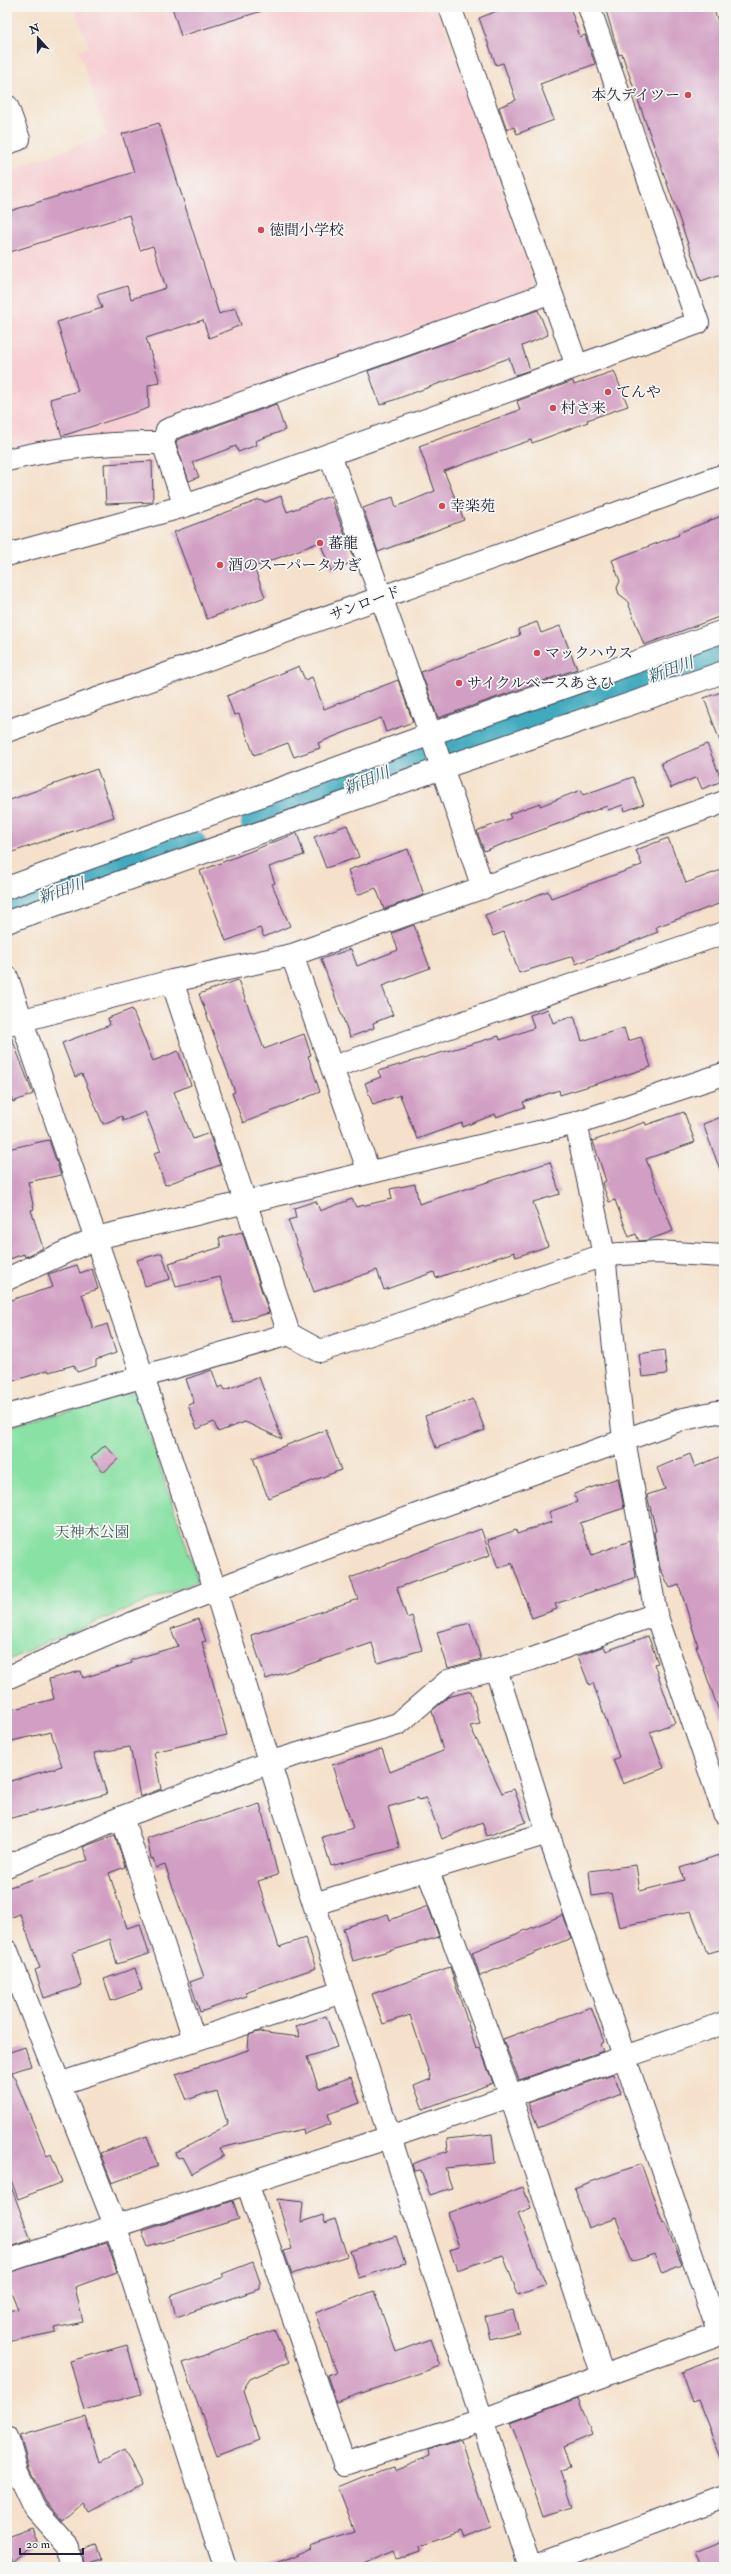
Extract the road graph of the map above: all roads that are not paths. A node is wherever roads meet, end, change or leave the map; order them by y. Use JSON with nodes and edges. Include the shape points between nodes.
{"nodes":[{"id":1,"x":450,"y":7,"type":"edge"},
{"id":2,"x":589,"y":7,"type":"edge"},
{"id":3,"x":7,"y":106,"type":"edge"},
{"id":4,"x":7,"y":143,"type":"edge"},
{"id":5,"x":549,"y":293,"type":"junction"},
{"id":6,"x":577,"y":366,"type":"junction"},
{"id":7,"x":163,"y":444,"type":"junction"},
{"id":8,"x":330,"y":456,"type":"junction"},
{"id":9,"x":7,"y":460,"type":"edge"},
{"id":10,"x":724,"y":475,"type":"edge"},
{"id":11,"x":185,"y":506,"type":"junction"},
{"id":12,"x":7,"y":555,"type":"edge"},
{"id":13,"x":381,"y":597,"type":"junction"},
{"id":14,"x":724,"y":631,"type":"edge"},
{"id":15,"x":724,"y":672,"type":"edge"},
{"id":16,"x":7,"y":731,"type":"edge"},
{"id":17,"x":437,"y":751,"type":"junction"},
{"id":18,"x":724,"y":802,"type":"edge"},
{"id":19,"x":7,"y":888,"type":"edge"},
{"id":20,"x":483,"y":888,"type":"junction"},
{"id":21,"x":7,"y":922,"type":"edge"},
{"id":22,"x":724,"y":932,"type":"edge"},
{"id":23,"x":292,"y":955,"type":"junction"},
{"id":24,"x":7,"y":977,"type":"edge"},
{"id":25,"x":172,"y":981,"type":"junction"},
{"id":26,"x":14,"y":1021,"type":"edge"},
{"id":27,"x":333,"y":1068,"type":"junction"},
{"id":28,"x":724,"y":1074,"type":"edge"},
{"id":29,"x":576,"y":1123,"type":"junction"},
{"id":30,"x":369,"y":1172,"type":"junction"},
{"id":31,"x":244,"y":1202,"type":"junction"},
{"id":32,"x":96,"y":1238,"type":"junction"},
{"id":33,"x":604,"y":1255,"type":"junction"},
{"id":34,"x":724,"y":1256,"type":"edge"},
{"id":35,"x":7,"y":1279,"type":"edge"},
{"id":36,"x":288,"y":1334,"type":"junction"},
{"id":37,"x":144,"y":1378,"type":"junction"},
{"id":38,"x":724,"y":1413,"type":"edge"},
{"id":39,"x":7,"y":1416,"type":"edge"},
{"id":40,"x":624,"y":1440,"type":"junction"},
{"id":41,"x":215,"y":1589,"type":"junction"},
{"id":42,"x":656,"y":1614,"type":"junction"},
{"id":43,"x":496,"y":1670,"type":"junction"},
{"id":44,"x":7,"y":1678,"type":"edge"},
{"id":45,"x":268,"y":1763,"type":"junction"},
{"id":46,"x":724,"y":1813,"type":"edge"},
{"id":47,"x":122,"y":1817,"type":"junction"},
{"id":48,"x":548,"y":1833,"type":"junction"},
{"id":49,"x":7,"y":1866,"type":"edge"},
{"id":50,"x":428,"y":1871,"type":"junction"},
{"id":51,"x":314,"y":1904,"type":"junction"},
{"id":52,"x":7,"y":1952,"type":"edge"},
{"id":53,"x":342,"y":1992,"type":"junction"},
{"id":54,"x":724,"y":2023,"type":"edge"},
{"id":55,"x":194,"y":2039,"type":"junction"},
{"id":56,"x":624,"y":2056,"type":"junction"},
{"id":57,"x":59,"y":2084,"type":"junction"},
{"id":58,"x":510,"y":2094,"type":"junction"},
{"id":59,"x":390,"y":2137,"type":"junction"},
{"id":60,"x":247,"y":2183,"type":"junction"},
{"id":61,"x":114,"y":2225,"type":"junction"},
{"id":62,"x":7,"y":2261,"type":"edge"},
{"id":63,"x":721,"y":2333,"type":"edge"},
{"id":64,"x":603,"y":2376,"type":"junction"},
{"id":65,"x":482,"y":2420,"type":"junction"},
{"id":66,"x":7,"y":2437,"type":"edge"},
{"id":67,"x":724,"y":2497,"type":"edge"},
{"id":68,"x":72,"y":2567,"type":"edge"},
{"id":69,"x":225,"y":2567,"type":"edge"},
{"id":70,"x":530,"y":2567,"type":"edge"},
{"id":71,"x":535,"y":2567,"type":"edge"}],
"edges":[{"from":1,"to":5,"type":"street"},
{"from":2,"to":6,"type":"street","via":[[698,323]]},
{"from":3,"to":4,"type":"street","via":[[19,139]]},
{"from":5,"to":6,"type":"street"},
{"from":5,"to":7,"type":"street","via":[[167,430]]},
{"from":6,"to":8,"type":"street"},
{"from":7,"to":9,"type":"street","via":[[112,442],[35,453]]},
{"from":7,"to":11,"type":"street"},
{"from":8,"to":11,"type":"street"},
{"from":8,"to":13,"type":"street"},
{"from":10,"to":13,"type":"street","name":"サンロード"},
{"from":11,"to":12,"type":"street"},
{"from":13,"to":16,"type":"street","name":"サンロード"},
{"from":13,"to":17,"type":"street"},
{"from":14,"to":17,"type":"street"},
{"from":15,"to":17,"type":"street"},
{"from":17,"to":19,"type":"street"},
{"from":17,"to":20,"type":"street"},
{"from":17,"to":21,"type":"street"},
{"from":18,"to":20,"type":"street"},
{"from":20,"to":23,"type":"street"},
{"from":22,"to":27,"type":"street"},
{"from":23,"to":25,"type":"street"},
{"from":23,"to":27,"type":"street"},
{"from":24,"to":26,"type":"street"},
{"from":25,"to":26,"type":"street"},
{"from":25,"to":31,"type":"street"},
{"from":26,"to":32,"type":"street"},
{"from":27,"to":30,"type":"street"},
{"from":28,"to":29,"type":"street"},
{"from":29,"to":30,"type":"street"},
{"from":29,"to":33,"type":"street"},
{"from":30,"to":31,"type":"street"},
{"from":31,"to":32,"type":"street"},
{"from":31,"to":36,"type":"street"},
{"from":32,"to":35,"type":"street"},
{"from":32,"to":37,"type":"street"},
{"from":33,"to":34,"type":"street","via":[[657,1252]]},
{"from":33,"to":36,"type":"street","via":[[320,1351]]},
{"from":33,"to":40,"type":"street"},
{"from":36,"to":37,"type":"street"},
{"from":37,"to":39,"type":"street"},
{"from":37,"to":41,"type":"street"},
{"from":38,"to":40,"type":"street","via":[[679,1420]]},
{"from":40,"to":41,"type":"street"},
{"from":40,"to":42,"type":"street"},
{"from":41,"to":44,"type":"street","via":[[85,1642]]},
{"from":41,"to":45,"type":"street"},
{"from":42,"to":43,"type":"street"},
{"from":42,"to":46,"type":"street"},
{"from":43,"to":45,"type":"street","via":[[448,1681],[398,1724]]},
{"from":43,"to":48,"type":"street"},
{"from":45,"to":47,"type":"street"},
{"from":45,"to":51,"type":"street"},
{"from":47,"to":49,"type":"street"},
{"from":47,"to":55,"type":"street"},
{"from":48,"to":50,"type":"street"},
{"from":48,"to":56,"type":"street"},
{"from":50,"to":51,"type":"street"},
{"from":50,"to":58,"type":"street"},
{"from":51,"to":53,"type":"street"},
{"from":52,"to":57,"type":"street"},
{"from":53,"to":55,"type":"street"},
{"from":53,"to":59,"type":"street"},
{"from":54,"to":56,"type":"street"},
{"from":55,"to":57,"type":"street"},
{"from":56,"to":58,"type":"street"},
{"from":56,"to":63,"type":"street"},
{"from":57,"to":61,"type":"street"},
{"from":58,"to":59,"type":"street"},
{"from":58,"to":64,"type":"street"},
{"from":59,"to":60,"type":"street"},
{"from":59,"to":65,"type":"street"},
{"from":60,"to":61,"type":"street"},
{"from":60,"to":65,"type":"street","via":[[344,2464]]},
{"from":61,"to":62,"type":"street"},
{"from":61,"to":69,"type":"street"},
{"from":63,"to":64,"type":"street"},
{"from":64,"to":65,"type":"street"},
{"from":65,"to":70,"type":"street"},
{"from":66,"to":68,"type":"street","via":[[17,2472],[34,2508],[69,2547]]},
{"from":67,"to":71,"type":"street"}]}
